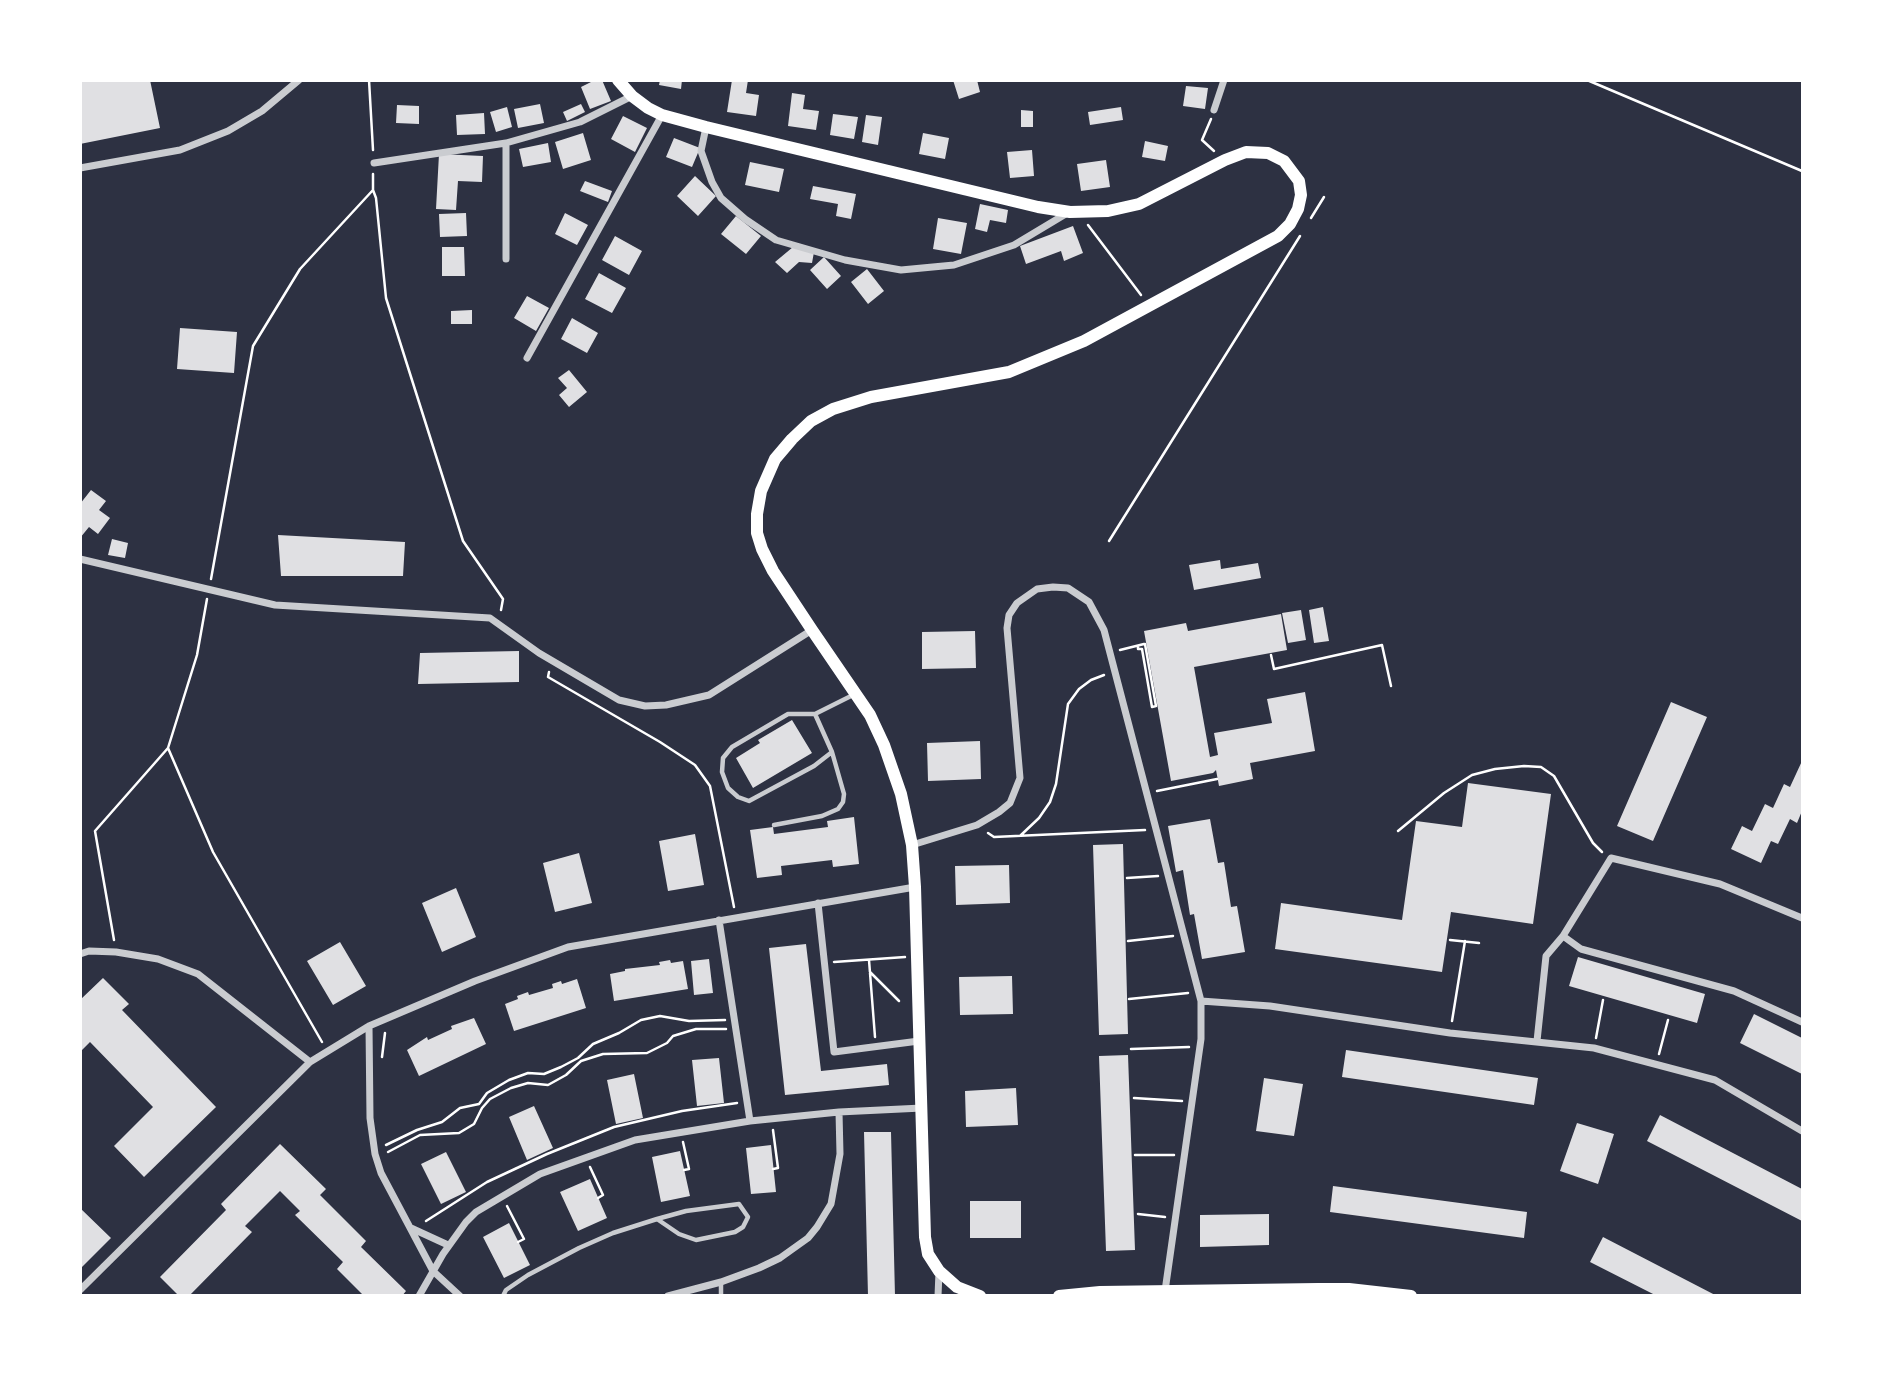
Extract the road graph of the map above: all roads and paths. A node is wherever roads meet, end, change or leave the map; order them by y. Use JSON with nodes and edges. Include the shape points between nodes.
{"nodes":[{"id":1,"x":299,"y":80,"type":"edge"},
{"id":2,"x":369,"y":80,"type":"edge"},
{"id":3,"x":618,"y":80,"type":"edge"},
{"id":4,"x":1224,"y":80,"type":"edge"},
{"id":5,"x":1587,"y":80,"type":"edge"},
{"id":6,"x":632,"y":96,"type":"junction"},
{"id":7,"x":1214,"y":110,"type":"joint"},
{"id":8,"x":662,"y":115,"type":"junction"},
{"id":9,"x":706,"y":127,"type":"junction"},
{"id":10,"x":506,"y":143,"type":"junction"},
{"id":11,"x":1225,"y":160,"type":"junction"},
{"id":12,"x":374,"y":163,"type":"junction"},
{"id":13,"x":80,"y":168,"type":"edge"},
{"id":14,"x":1802,"y":171,"type":"edge"},
{"id":15,"x":373,"y":190,"type":"junction"},
{"id":16,"x":1324,"y":197,"type":"dead end"},
{"id":17,"x":1074,"y":212,"type":"junction"},
{"id":18,"x":1310,"y":220,"type":"dead end"},
{"id":19,"x":1303,"y":232,"type":"dead end"},
{"id":20,"x":506,"y":259,"type":"dead end"},
{"id":21,"x":1149,"y":306,"type":"junction"},
{"id":22,"x":527,"y":358,"type":"dead end"},
{"id":23,"x":1109,"y":541,"type":"dead end"},
{"id":24,"x":80,"y":559,"type":"edge"},
{"id":25,"x":209,"y":589,"type":"junction"},
{"id":26,"x":498,"y":624,"type":"junction"},
{"id":27,"x":812,"y":630,"type":"junction"},
{"id":28,"x":1138,"y":646,"type":"junction"},
{"id":29,"x":1110,"y":653,"type":"junction"},
{"id":30,"x":1271,"y":655,"type":"dead end"},
{"id":31,"x":551,"y":660,"type":"junction"},
{"id":32,"x":1115,"y":671,"type":"junction"},
{"id":33,"x":1391,"y":686,"type":"dead end"},
{"id":34,"x":857,"y":693,"type":"junction"},
{"id":35,"x":815,"y":714,"type":"junction"},
{"id":36,"x":168,"y":748,"type":"junction"},
{"id":37,"x":832,"y":752,"type":"junction"},
{"id":38,"x":1217,"y":779,"type":"dead end"},
{"id":39,"x":1147,"y":792,"type":"junction"},
{"id":40,"x":775,"y":825,"type":"dead end"},
{"id":41,"x":977,"y":825,"type":"junction"},
{"id":42,"x":1156,"y":830,"type":"junction"},
{"id":43,"x":1398,"y":831,"type":"dead end"},
{"id":44,"x":1020,"y":836,"type":"junction"},
{"id":45,"x":912,"y":845,"type":"junction"},
{"id":46,"x":1611,"y":858,"type":"junction"},
{"id":47,"x":1168,"y":876,"type":"junction"},
{"id":48,"x":1127,"y":878,"type":"dead end"},
{"id":49,"x":915,"y":887,"type":"junction"},
{"id":50,"x":818,"y":903,"type":"junction"},
{"id":51,"x":736,"y":917,"type":"junction"},
{"id":52,"x":1802,"y":918,"type":"edge"},
{"id":53,"x":719,"y":920,"type":"junction"},
{"id":54,"x":1184,"y":935,"type":"junction"},
{"id":55,"x":1563,"y":936,"type":"junction"},
{"id":56,"x":1450,"y":940,"type":"dead end"},
{"id":57,"x":1128,"y":941,"type":"dead end"},
{"id":58,"x":1465,"y":941,"type":"junction"},
{"id":59,"x":1479,"y":943,"type":"dead end"},
{"id":60,"x":116,"y":952,"type":"junction"},
{"id":61,"x":80,"y":954,"type":"edge"},
{"id":62,"x":917,"y":956,"type":"junction"},
{"id":63,"x":869,"y":960,"type":"junction"},
{"id":64,"x":824,"y":963,"type":"junction"},
{"id":65,"x":870,"y":972,"type":"junction"},
{"id":66,"x":1199,"y":992,"type":"junction"},
{"id":67,"x":1129,"y":999,"type":"dead end"},
{"id":68,"x":1603,"y":1000,"type":"dead end"},
{"id":69,"x":899,"y":1001,"type":"dead end"},
{"id":70,"x":1201,"y":1001,"type":"junction"},
{"id":71,"x":1454,"y":1007,"type":"dead end"},
{"id":72,"x":393,"y":1016,"type":"junction"},
{"id":73,"x":1668,"y":1020,"type":"dead end"},
{"id":74,"x":1802,"y":1022,"type":"edge"},
{"id":75,"x":735,"y":1024,"type":"junction"},
{"id":76,"x":369,"y":1026,"type":"junction"},
{"id":77,"x":919,"y":1041,"type":"junction"},
{"id":78,"x":1536,"y":1041,"type":"junction"},
{"id":79,"x":876,"y":1047,"type":"junction"},
{"id":80,"x":1200,"y":1047,"type":"junction"},
{"id":81,"x":1594,"y":1048,"type":"junction"},
{"id":82,"x":1131,"y":1049,"type":"dead end"},
{"id":83,"x":327,"y":1051,"type":"junction"},
{"id":84,"x":310,"y":1062,"type":"junction"},
{"id":85,"x":1656,"y":1064,"type":"junction"},
{"id":86,"x":382,"y":1065,"type":"dead end"},
{"id":87,"x":1135,"y":1098,"type":"dead end"},
{"id":88,"x":747,"y":1101,"type":"junction"},
{"id":89,"x":1192,"y":1101,"type":"junction"},
{"id":90,"x":922,"y":1108,"type":"junction"},
{"id":91,"x":839,"y":1112,"type":"junction"},
{"id":92,"x":750,"y":1121,"type":"junction"},
{"id":93,"x":772,"y":1127,"type":"dead end"},
{"id":94,"x":1802,"y":1131,"type":"edge"},
{"id":95,"x":384,"y":1135,"type":"dead end"},
{"id":96,"x":683,"y":1139,"type":"dead end"},
{"id":97,"x":386,"y":1145,"type":"junction"},
{"id":98,"x":388,"y":1152,"type":"junction"},
{"id":99,"x":1135,"y":1155,"type":"dead end"},
{"id":100,"x":1184,"y":1155,"type":"junction"},
{"id":101,"x":389,"y":1159,"type":"dead end"},
{"id":102,"x":589,"y":1164,"type":"dead end"},
{"id":103,"x":773,"y":1169,"type":"dead end"},
{"id":104,"x":684,"y":1170,"type":"dead end"},
{"id":105,"x":598,"y":1198,"type":"dead end"},
{"id":106,"x":505,"y":1203,"type":"dead end"},
{"id":107,"x":1138,"y":1214,"type":"dead end"},
{"id":108,"x":657,"y":1219,"type":"junction"},
{"id":109,"x":1175,"y":1219,"type":"junction"},
{"id":110,"x":425,"y":1222,"type":"dead end"},
{"id":111,"x":410,"y":1228,"type":"junction"},
{"id":112,"x":519,"y":1242,"type":"dead end"},
{"id":113,"x":448,"y":1245,"type":"junction"},
{"id":114,"x":939,"y":1271,"type":"junction"},
{"id":115,"x":433,"y":1272,"type":"junction"},
{"id":116,"x":722,"y":1282,"type":"junction"},
{"id":117,"x":80,"y":1290,"type":"edge"},
{"id":118,"x":1165,"y":1291,"type":"junction"},
{"id":119,"x":419,"y":1296,"type":"edge"},
{"id":120,"x":460,"y":1296,"type":"edge"},
{"id":121,"x":503,"y":1296,"type":"edge"},
{"id":122,"x":668,"y":1296,"type":"edge"},
{"id":123,"x":721,"y":1296,"type":"edge"},
{"id":124,"x":938,"y":1296,"type":"edge"},
{"id":125,"x":980,"y":1296,"type":"edge"},
{"id":126,"x":1059,"y":1296,"type":"edge"},
{"id":127,"x":1411,"y":1296,"type":"edge"}],
"edges":[{"from":1,"to":13,"type":"street","via":[[262,111],[228,131],[180,150]]},
{"from":2,"to":12,"type":"path"},
{"from":3,"to":6,"type":"main road"},
{"from":4,"to":7,"type":"street"},
{"from":5,"to":14,"type":"path"},
{"from":6,"to":8,"type":"main road"},
{"from":6,"to":10,"type":"street","via":[[580,122]]},
{"from":7,"to":11,"type":"path","via":[[1202,140]]},
{"from":8,"to":9,"type":"main road"},
{"from":8,"to":22,"type":"street"},
{"from":9,"to":17,"type":"main road"},
{"from":9,"to":17,"type":"street","via":[[701,151],[721,198],[776,240],[845,260],[901,270],[954,265],[1013,245]]},
{"from":10,"to":12,"type":"street"},
{"from":10,"to":20,"type":"street"},
{"from":11,"to":17,"type":"main road","via":[[1139,204]]},
{"from":11,"to":21,"type":"main road","via":[[1246,152],[1268,153],[1284,161],[1299,181],[1298,209],[1278,236]]},
{"from":12,"to":15,"type":"path"},
{"from":15,"to":25,"type":"path","via":[[300,269],[253,346]]},
{"from":15,"to":26,"type":"path","via":[[386,298],[463,541],[503,599]]},
{"from":16,"to":18,"type":"path"},
{"from":17,"to":21,"type":"path"},
{"from":19,"to":23,"type":"path"},
{"from":21,"to":27,"type":"main road","via":[[1084,341],[1009,372],[871,397],[833,409],[792,439],[775,459],[761,491],[757,533],[773,571]]},
{"from":24,"to":25,"type":"street"},
{"from":25,"to":26,"type":"street","via":[[275,605],[490,618]]},
{"from":25,"to":36,"type":"path","via":[[197,654]]},
{"from":26,"to":31,"type":"street"},
{"from":27,"to":31,"type":"street","via":[[709,695],[666,705],[619,700]]},
{"from":27,"to":34,"type":"main road"},
{"from":28,"to":28,"type":"path","via":[[1152,707],[1156,706],[1145,644]]},
{"from":28,"to":29,"type":"path"},
{"from":29,"to":32,"type":"street"},
{"from":29,"to":41,"type":"street","via":[[1099,616],[1089,602],[1068,588],[1037,589],[1017,603],[1007,628],[1020,778],[1010,803]]},
{"from":30,"to":33,"type":"path","via":[[1274,669],[1382,645]]},
{"from":31,"to":51,"type":"path","via":[[548,677],[695,765],[710,786]]},
{"from":32,"to":39,"type":"street"},
{"from":32,"to":44,"type":"path","via":[[1091,680],[1068,704],[1050,802]]},
{"from":34,"to":35,"type":"lane"},
{"from":34,"to":45,"type":"main road","via":[[884,745]]},
{"from":35,"to":37,"type":"lane"},
{"from":35,"to":37,"type":"lane","via":[[788,714],[732,747],[723,758],[727,788],[749,801]]},
{"from":36,"to":60,"type":"path","via":[[95,831]]},
{"from":36,"to":83,"type":"path","via":[[213,852]]},
{"from":37,"to":40,"type":"lane","via":[[844,794],[838,809]]},
{"from":38,"to":39,"type":"path"},
{"from":39,"to":42,"type":"street"},
{"from":41,"to":44,"type":"path","via":[[994,837]]},
{"from":41,"to":45,"type":"street"},
{"from":42,"to":44,"type":"path"},
{"from":42,"to":47,"type":"street"},
{"from":43,"to":46,"type":"path","via":[[1472,775],[1542,767],[1554,776],[1593,843]]},
{"from":45,"to":49,"type":"main road"},
{"from":46,"to":52,"type":"street","via":[[1720,884]]},
{"from":46,"to":55,"type":"street"},
{"from":47,"to":48,"type":"path"},
{"from":47,"to":54,"type":"street"},
{"from":49,"to":50,"type":"street"},
{"from":49,"to":62,"type":"main road"},
{"from":50,"to":51,"type":"street"},
{"from":50,"to":64,"type":"street"},
{"from":51,"to":53,"type":"street"},
{"from":53,"to":72,"type":"street","via":[[568,947]]},
{"from":53,"to":75,"type":"street"},
{"from":54,"to":57,"type":"path"},
{"from":54,"to":66,"type":"street"},
{"from":55,"to":74,"type":"street","via":[[1581,949],[1734,991]]},
{"from":55,"to":78,"type":"street","via":[[1546,956]]},
{"from":56,"to":58,"type":"path"},
{"from":58,"to":59,"type":"path"},
{"from":58,"to":71,"type":"path"},
{"from":60,"to":61,"type":"street"},
{"from":60,"to":84,"type":"street","via":[[158,959],[198,974]]},
{"from":62,"to":63,"type":"path"},
{"from":62,"to":77,"type":"main road"},
{"from":63,"to":64,"type":"path"},
{"from":63,"to":65,"type":"path"},
{"from":64,"to":79,"type":"street","via":[[834,1052]]},
{"from":65,"to":69,"type":"path"},
{"from":65,"to":79,"type":"path"},
{"from":66,"to":67,"type":"path"},
{"from":66,"to":70,"type":"street"},
{"from":68,"to":81,"type":"path"},
{"from":70,"to":78,"type":"street"},
{"from":70,"to":80,"type":"street"},
{"from":72,"to":76,"type":"street"},
{"from":72,"to":86,"type":"path","via":[[385,1032]]},
{"from":73,"to":85,"type":"path"},
{"from":75,"to":88,"type":"street"},
{"from":75,"to":97,"type":"path","via":[[660,1016],[641,1020],[593,1044],[561,1068],[509,1080],[487,1093],[479,1104],[460,1108],[442,1122]]},
{"from":75,"to":98,"type":"path","via":[[673,1036],[647,1053],[621,1052],[581,1061],[548,1085],[528,1083],[490,1099],[474,1124],[459,1133],[420,1135]]},
{"from":76,"to":83,"type":"street"},
{"from":76,"to":111,"type":"street","via":[[375,1154]]},
{"from":77,"to":79,"type":"street"},
{"from":77,"to":90,"type":"main road"},
{"from":78,"to":81,"type":"street"},
{"from":80,"to":82,"type":"path"},
{"from":80,"to":89,"type":"street"},
{"from":81,"to":85,"type":"street"},
{"from":83,"to":84,"type":"street"},
{"from":84,"to":117,"type":"street"},
{"from":85,"to":94,"type":"street","via":[[1715,1080]]},
{"from":87,"to":89,"type":"path"},
{"from":88,"to":92,"type":"street"},
{"from":88,"to":110,"type":"path","via":[[614,1127],[486,1182]]},
{"from":89,"to":100,"type":"street"},
{"from":90,"to":91,"type":"street"},
{"from":90,"to":114,"type":"main road","via":[[925,1237],[928,1254]]},
{"from":91,"to":92,"type":"street"},
{"from":91,"to":116,"type":"street","via":[[836,1184],[831,1204],[817,1227],[780,1258]]},
{"from":92,"to":113,"type":"street","via":[[635,1140],[540,1174],[476,1212]]},
{"from":93,"to":103,"type":"path","via":[[778,1168]]},
{"from":95,"to":97,"type":"path"},
{"from":96,"to":104,"type":"path","via":[[689,1169]]},
{"from":97,"to":98,"type":"path"},
{"from":98,"to":101,"type":"path"},
{"from":99,"to":100,"type":"path"},
{"from":100,"to":109,"type":"street"},
{"from":102,"to":105,"type":"path","via":[[603,1195]]},
{"from":106,"to":112,"type":"path","via":[[523,1239]]},
{"from":107,"to":109,"type":"path"},
{"from":108,"to":108,"type":"lane","via":[[739,1204],[748,1217],[735,1232],[696,1240]]},
{"from":108,"to":121,"type":"lane","via":[[579,1248],[528,1275]]},
{"from":109,"to":118,"type":"street"},
{"from":111,"to":113,"type":"street"},
{"from":111,"to":115,"type":"street"},
{"from":113,"to":115,"type":"street"},
{"from":114,"to":124,"type":"street"},
{"from":114,"to":125,"type":"main road","via":[[957,1287]]},
{"from":115,"to":119,"type":"street"},
{"from":115,"to":120,"type":"street"},
{"from":116,"to":122,"type":"street"},
{"from":116,"to":123,"type":"lane"},
{"from":118,"to":126,"type":"main road"},
{"from":118,"to":127,"type":"main road","via":[[1349,1289]]}]}
